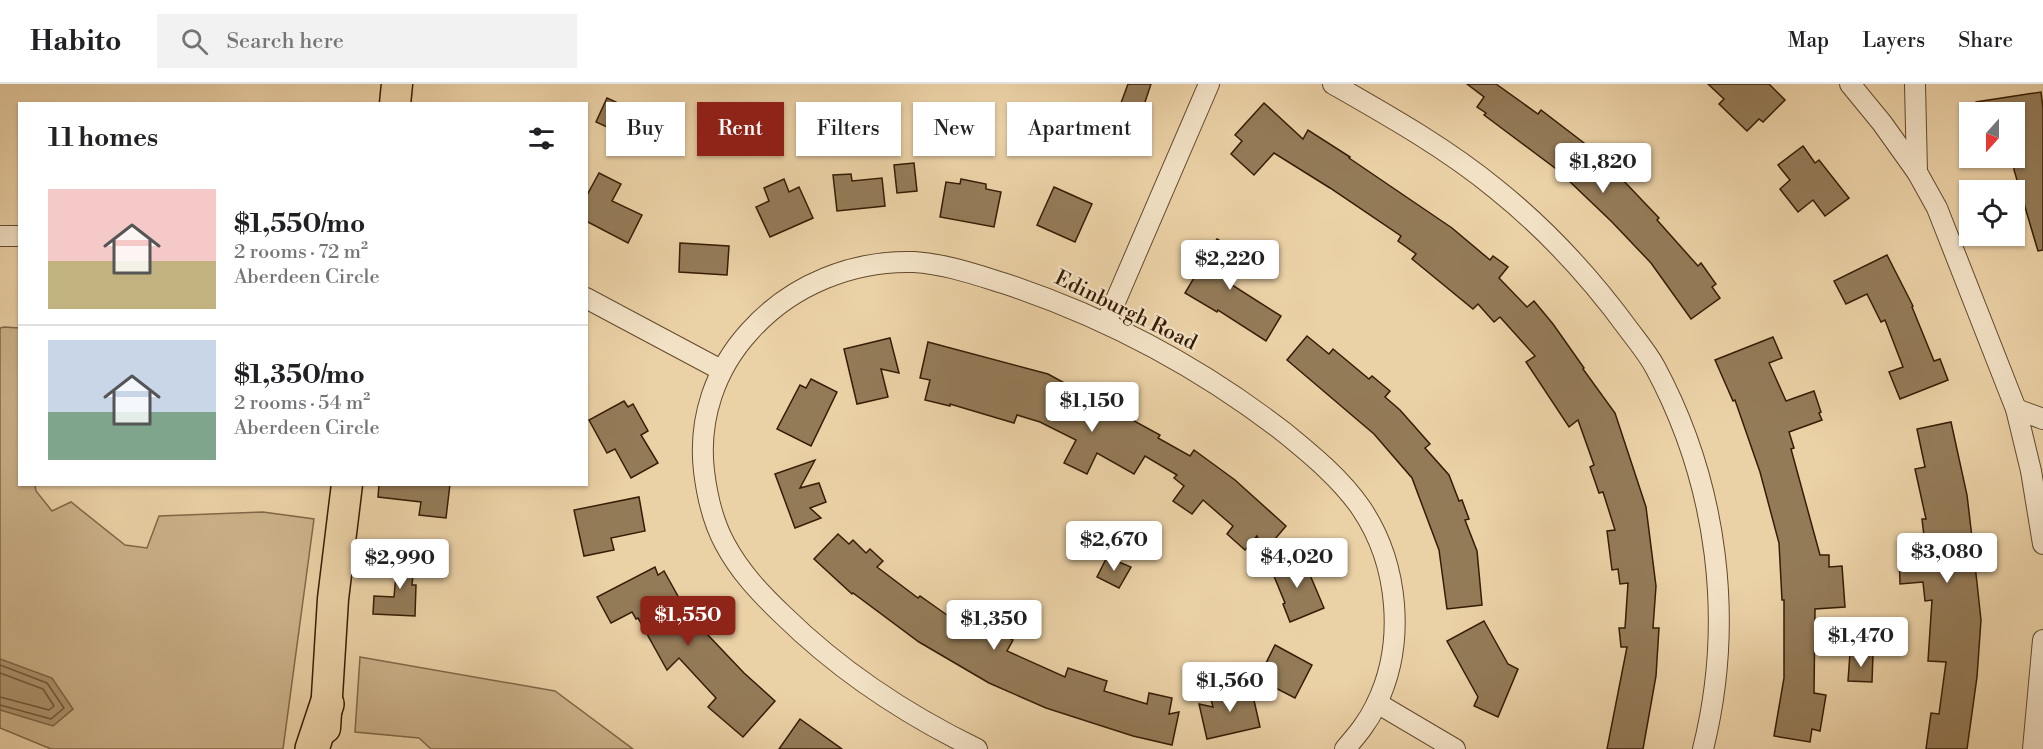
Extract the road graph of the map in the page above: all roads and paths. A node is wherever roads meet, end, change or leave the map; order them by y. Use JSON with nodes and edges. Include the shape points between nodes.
{"nodes":[{"id":1,"x":397,"y":84,"type":"edge"},
{"id":2,"x":1209,"y":84,"type":"edge"},
{"id":3,"x":1333,"y":84,"type":"edge"},
{"id":4,"x":1850,"y":84,"type":"edge"},
{"id":5,"x":1915,"y":84,"type":"edge"},
{"id":6,"x":394,"y":102,"type":"edge"},
{"id":7,"x":1917,"y":172,"type":"junction"},
{"id":8,"x":0,"y":236,"type":"edge"},
{"id":9,"x":18,"y":237,"type":"edge"},
{"id":10,"x":588,"y":299,"type":"edge"},
{"id":11,"x":1106,"y":323,"type":"junction"},
{"id":12,"x":721,"y":370,"type":"junction"},
{"id":13,"x":2016,"y":409,"type":"junction"},
{"id":14,"x":2043,"y":419,"type":"edge"},
{"id":15,"x":346,"y":486,"type":"edge"},
{"id":16,"x":2043,"y":543,"type":"edge"},
{"id":17,"x":2043,"y":640,"type":"edge"},
{"id":18,"x":1377,"y":703,"type":"junction"},
{"id":19,"x":327,"y":704,"type":"junction"},
{"id":20,"x":312,"y":749,"type":"edge"},
{"id":21,"x":324,"y":749,"type":"edge"},
{"id":22,"x":977,"y":749,"type":"edge"},
{"id":23,"x":1345,"y":749,"type":"edge"},
{"id":24,"x":1455,"y":749,"type":"edge"},
{"id":25,"x":1703,"y":749,"type":"edge"},
{"id":26,"x":2033,"y":749,"type":"edge"}],
"edges":[{"from":1,"to":6,"type":"main road"},
{"from":2,"to":11,"type":"street"},
{"from":3,"to":25,"type":"street","via":[[1454,157],[1527,216],[1606,299],[1654,365],[1677,411],[1695,462],[1709,514],[1717,567],[1716,674]]},
{"from":4,"to":7,"type":"street"},
{"from":5,"to":7,"type":"street"},
{"from":7,"to":13,"type":"street","via":[[1937,207]]},
{"from":8,"to":9,"type":"street"},
{"from":10,"to":12,"type":"street"},
{"from":11,"to":12,"type":"street","name":"Edinburgh Road","via":[[1034,293],[955,269],[914,262],[885,263],[822,279],[790,296],[761,318],[736,345]]},
{"from":11,"to":18,"type":"street","name":"Edinburgh Road","via":[[1158,348],[1255,410],[1300,445],[1347,489],[1364,512],[1389,571],[1394,606],[1390,662]]},
{"from":12,"to":22,"type":"street","name":"Edinburgh Road","via":[[704,429],[704,464],[714,518],[743,573],[807,639],[864,684],[903,710]]},
{"from":13,"to":14,"type":"street"},
{"from":13,"to":16,"type":"street"},
{"from":15,"to":19,"type":"main road","via":[[333,599]]},
{"from":17,"to":26,"type":"street"},
{"from":18,"to":23,"type":"street","name":"Edinburgh Road"},
{"from":18,"to":24,"type":"street"},
{"from":19,"to":20,"type":"highway"},
{"from":19,"to":21,"type":"main road"}]}
